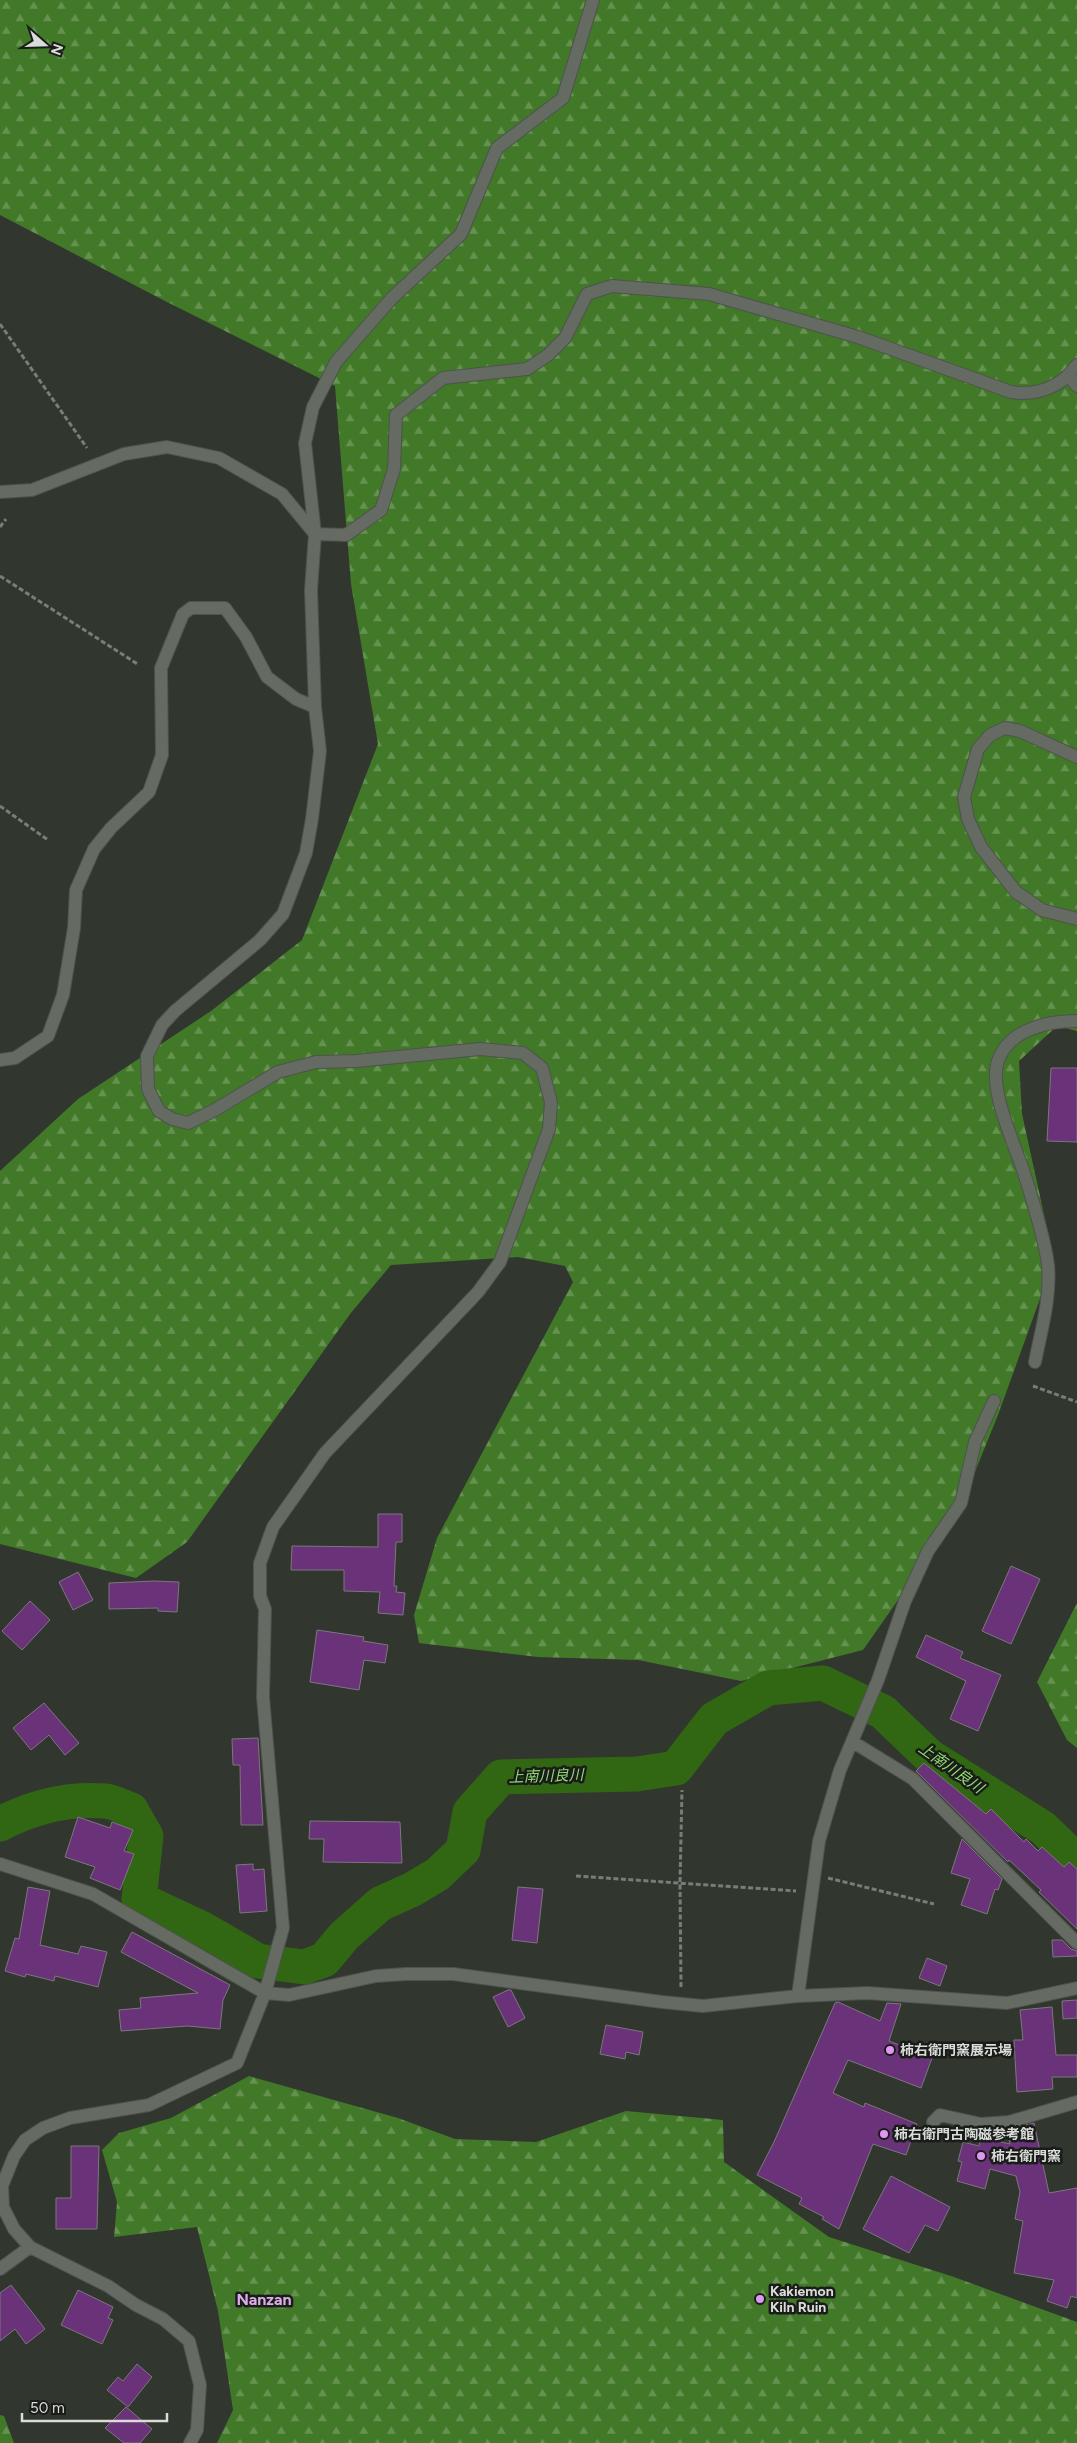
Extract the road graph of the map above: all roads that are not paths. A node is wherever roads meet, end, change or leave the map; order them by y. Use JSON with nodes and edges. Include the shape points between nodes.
{"nodes":[{"id":1,"x":593,"y":0,"type":"edge"},
{"id":2,"x":1077,"y":365,"type":"edge"},
{"id":3,"x":1073,"y":381,"type":"edge"},
{"id":4,"x":0,"y":492,"type":"edge"},
{"id":5,"x":314,"y":534,"type":"junction"},
{"id":6,"x":315,"y":707,"type":"junction"},
{"id":7,"x":1077,"y":757,"type":"edge"},
{"id":8,"x":1077,"y":919,"type":"edge"},
{"id":9,"x":1077,"y":1021,"type":"edge"},
{"id":10,"x":0,"y":1060,"type":"edge"},
{"id":11,"x":1035,"y":1362,"type":"dead end"},
{"id":12,"x":994,"y":1401,"type":"dead end"},
{"id":13,"x":853,"y":1742,"type":"junction"},
{"id":14,"x":0,"y":1864,"type":"edge"},
{"id":15,"x":1077,"y":1943,"type":"edge"},
{"id":16,"x":1077,"y":1988,"type":"edge"},
{"id":17,"x":265,"y":1993,"type":"junction"},
{"id":18,"x":798,"y":1996,"type":"junction"},
{"id":19,"x":1077,"y":2102,"type":"edge"},
{"id":20,"x":933,"y":2122,"type":"dead end"},
{"id":21,"x":30,"y":2247,"type":"junction"},
{"id":22,"x":0,"y":2269,"type":"edge"},
{"id":23,"x":190,"y":2443,"type":"edge"}],
"edges":[{"from":1,"to":5,"type":"street","via":[[563,98],[497,148],[461,234],[392,298],[336,362],[313,407],[305,443]]},
{"from":2,"to":3,"type":"street"},
{"from":3,"to":5,"type":"street","via":[[1025,394],[1011,392],[858,337],[708,294],[612,286],[588,294],[565,338],[527,369],[443,378],[396,415],[394,469],[381,510],[346,536]]},
{"from":4,"to":5,"type":"street","via":[[32,490],[124,454],[167,447],[219,458],[282,494]]},
{"from":5,"to":6,"type":"street","via":[[311,590]]},
{"from":6,"to":10,"type":"street","via":[[296,699],[267,678],[246,637],[225,608],[191,608],[183,614],[161,668],[162,754],[149,792],[94,848],[76,890],[74,928],[63,995],[48,1036],[15,1058]]},
{"from":6,"to":17,"type":"street","via":[[320,751],[312,819],[306,853],[283,914],[260,940],[175,1010],[162,1025],[146,1056],[148,1090],[159,1111],[188,1123],[278,1072],[316,1062],[356,1062],[480,1049],[523,1053],[542,1068],[551,1102],[548,1129],[500,1262],[478,1292],[325,1454],[273,1527],[260,1563],[260,1596],[265,1609],[263,1697],[283,1928]]},
{"from":7,"to":8,"type":"street","via":[[1020,730],[1005,728],[990,735],[978,749],[964,797],[968,819],[981,847],[1016,892],[1042,910]]},
{"from":9,"to":11,"type":"street","via":[[1030,1028],[1013,1039],[997,1062],[995,1084],[1031,1195],[1048,1265],[1047,1305]]},
{"from":12,"to":13,"type":"street","via":[[974,1442],[961,1503],[928,1551],[905,1600]]},
{"from":13,"to":15,"type":"street","via":[[913,1779]]},
{"from":13,"to":18,"type":"street","via":[[840,1770],[819,1841]]},
{"from":14,"to":17,"type":"street","via":[[94,1894]]},
{"from":16,"to":18,"type":"street","via":[[1007,2003],[867,1993]]},
{"from":17,"to":18,"type":"street","via":[[289,1995],[376,1976],[453,1974],[703,2006]]},
{"from":17,"to":21,"type":"street","via":[[237,2063],[149,2105],[70,2118],[43,2128],[25,2140],[7,2170],[2,2186],[3,2207],[14,2229]]},
{"from":19,"to":20,"type":"street","via":[[1009,2122],[981,2124],[940,2115]]},
{"from":21,"to":22,"type":"street"},
{"from":21,"to":23,"type":"street","via":[[108,2286],[163,2319],[190,2341],[200,2386],[197,2430]]}]}
